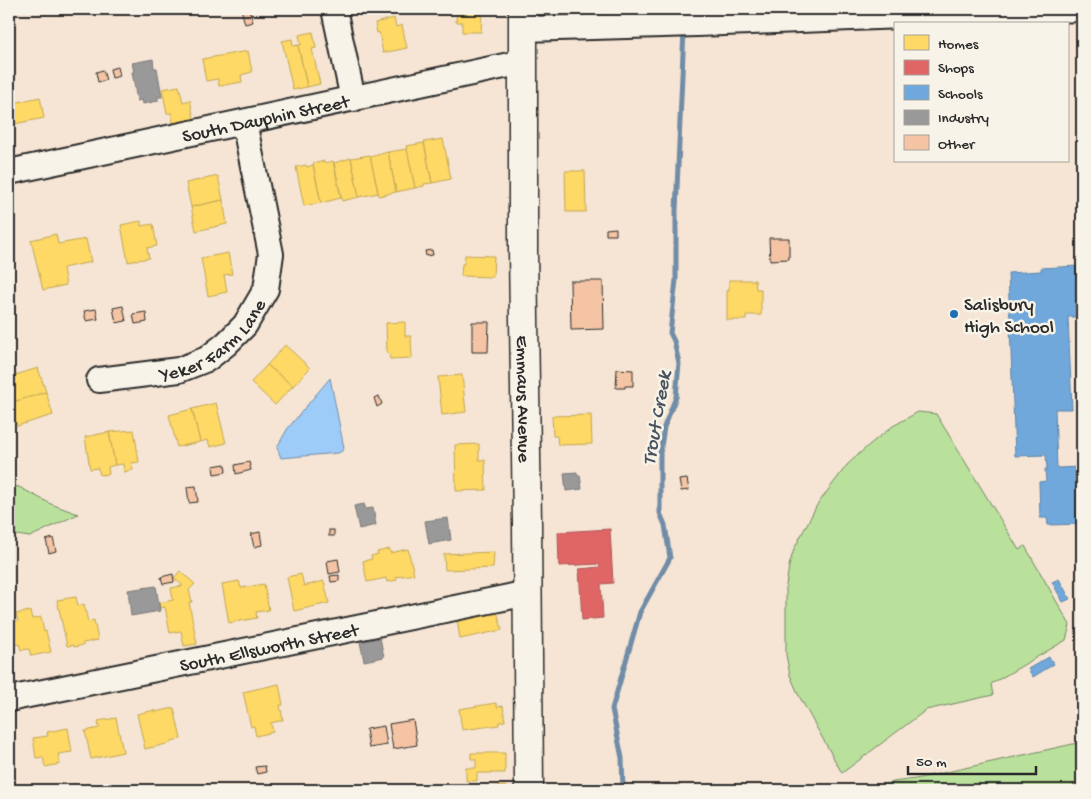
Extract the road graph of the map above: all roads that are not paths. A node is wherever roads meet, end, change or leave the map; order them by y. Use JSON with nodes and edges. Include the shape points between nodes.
{"nodes":[{"id":1,"x":334,"y":9,"type":"edge"},
{"id":2,"x":1080,"y":9,"type":"edge"},
{"id":3,"x":523,"y":19,"type":"edge"},
{"id":4,"x":522,"y":62,"type":"junction"},
{"id":5,"x":353,"y":99,"type":"junction"},
{"id":6,"x":244,"y":122,"type":"junction"},
{"id":7,"x":9,"y":172,"type":"edge"},
{"id":8,"x":99,"y":380,"type":"dead end"},
{"id":9,"x":528,"y":593,"type":"junction"},
{"id":10,"x":9,"y":699,"type":"edge"},
{"id":11,"x":529,"y":790,"type":"edge"}],
"edges":[{"from":1,"to":5,"type":"street"},
{"from":2,"to":3,"type":"street","via":[[697,24]]},
{"from":3,"to":4,"type":"main road","name":"Emmaus Avenue"},
{"from":4,"to":5,"type":"street","name":"South Dauphin Street"},
{"from":4,"to":9,"type":"main road","name":"Emmaus Avenue"},
{"from":5,"to":6,"type":"street","name":"South Dauphin Street"},
{"from":6,"to":7,"type":"street","name":"South Dauphin Street"},
{"from":6,"to":8,"type":"street","name":"Yeker Farm Lane","via":[[271,254],[266,289],[246,325],[207,360],[179,370]]},
{"from":9,"to":10,"type":"street","name":"South Ellsworth Street"},
{"from":9,"to":11,"type":"main road","name":"Emmaus Avenue"}]}
